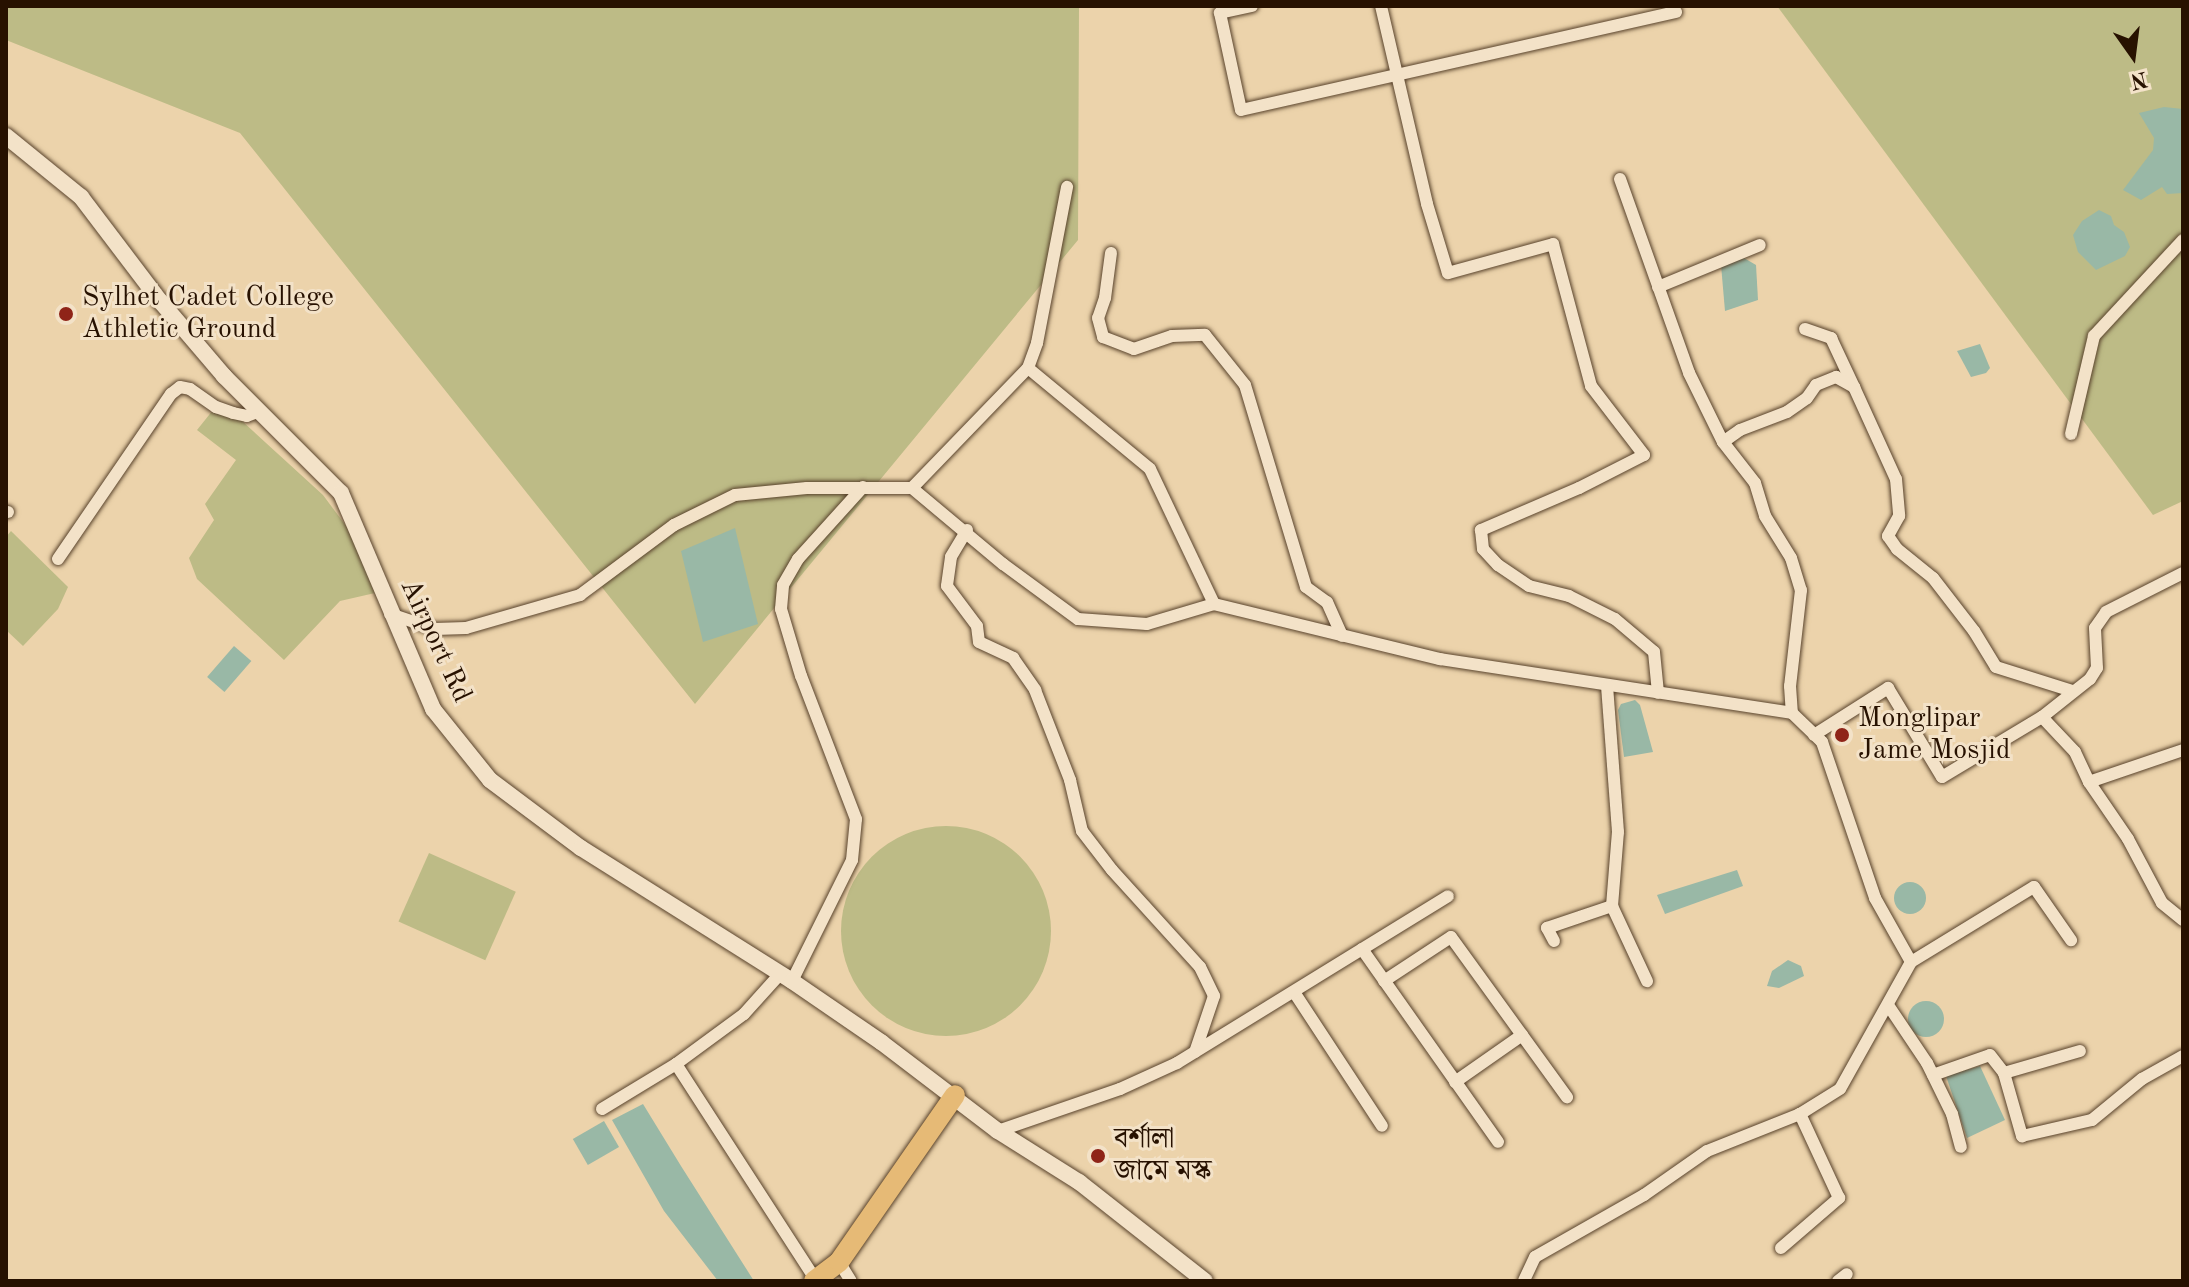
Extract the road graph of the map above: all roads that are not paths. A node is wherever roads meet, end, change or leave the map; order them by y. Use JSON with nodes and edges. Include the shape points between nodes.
{"nodes":[{"id":1,"x":1252,"y":6,"type":"edge"},
{"id":2,"x":1381,"y":6,"type":"edge"},
{"id":3,"x":1676,"y":12,"type":"dead end"},
{"id":4,"x":1397,"y":75,"type":"junction"},
{"id":5,"x":6,"y":136,"type":"edge"},
{"id":6,"x":1620,"y":179,"type":"dead end"},
{"id":7,"x":1067,"y":187,"type":"dead end"},
{"id":8,"x":2183,"y":240,"type":"edge"},
{"id":9,"x":1760,"y":245,"type":"dead end"},
{"id":10,"x":1111,"y":253,"type":"dead end"},
{"id":11,"x":1658,"y":287,"type":"junction"},
{"id":12,"x":1805,"y":329,"type":"dead end"},
{"id":13,"x":1028,"y":368,"type":"junction"},
{"id":14,"x":1854,"y":387,"type":"junction"},
{"id":15,"x":260,"y":411,"type":"junction"},
{"id":16,"x":2071,"y":434,"type":"dead end"},
{"id":17,"x":1723,"y":442,"type":"junction"},
{"id":18,"x":863,"y":487,"type":"junction"},
{"id":19,"x":912,"y":488,"type":"junction"},
{"id":20,"x":967,"y":530,"type":"junction"},
{"id":21,"x":58,"y":559,"type":"dead end"},
{"id":22,"x":2183,"y":573,"type":"edge"},
{"id":23,"x":1214,"y":604,"type":"junction"},
{"id":24,"x":390,"y":614,"type":"junction"},
{"id":25,"x":1342,"y":636,"type":"junction"},
{"id":26,"x":1607,"y":685,"type":"junction"},
{"id":27,"x":2072,"y":691,"type":"junction"},
{"id":28,"x":1658,"y":693,"type":"junction"},
{"id":29,"x":1792,"y":713,"type":"junction"},
{"id":30,"x":2042,"y":717,"type":"junction"},
{"id":31,"x":1814,"y":735,"type":"junction"},
{"id":32,"x":2183,"y":750,"type":"edge"},
{"id":33,"x":2089,"y":782,"type":"junction"},
{"id":34,"x":1448,"y":896,"type":"dead end"},
{"id":35,"x":1612,"y":906,"type":"junction"},
{"id":36,"x":2183,"y":920,"type":"edge"},
{"id":37,"x":2071,"y":940,"type":"dead end"},
{"id":38,"x":1554,"y":941,"type":"dead end"},
{"id":39,"x":1362,"y":949,"type":"junction"},
{"id":40,"x":1911,"y":962,"type":"junction"},
{"id":41,"x":786,"y":977,"type":"junction"},
{"id":42,"x":1384,"y":981,"type":"junction"},
{"id":43,"x":1647,"y":981,"type":"dead end"},
{"id":44,"x":1294,"y":992,"type":"junction"},
{"id":45,"x":1888,"y":1005,"type":"junction"},
{"id":46,"x":1522,"y":1035,"type":"junction"},
{"id":47,"x":2080,"y":1051,"type":"dead end"},
{"id":48,"x":1195,"y":1052,"type":"junction"},
{"id":49,"x":2183,"y":1056,"type":"edge"},
{"id":50,"x":676,"y":1064,"type":"junction"},
{"id":51,"x":2004,"y":1073,"type":"junction"},
{"id":52,"x":1933,"y":1075,"type":"junction"},
{"id":53,"x":1455,"y":1082,"type":"junction"},
{"id":54,"x":955,"y":1095,"type":"junction"},
{"id":55,"x":1567,"y":1097,"type":"dead end"},
{"id":56,"x":602,"y":1109,"type":"dead end"},
{"id":57,"x":1800,"y":1114,"type":"junction"},
{"id":58,"x":1382,"y":1126,"type":"dead end"},
{"id":59,"x":998,"y":1131,"type":"junction"},
{"id":60,"x":1498,"y":1142,"type":"dead end"},
{"id":61,"x":1961,"y":1147,"type":"dead end"},
{"id":62,"x":1781,"y":1248,"type":"dead end"},
{"id":63,"x":839,"y":1262,"type":"junction"},
{"id":64,"x":815,"y":1280,"type":"edge"},
{"id":65,"x":851,"y":1281,"type":"edge"},
{"id":66,"x":1205,"y":1281,"type":"edge"},
{"id":67,"x":1524,"y":1281,"type":"edge"}],
"edges":[{"from":1,"to":4,"type":"street","via":[[1220,13],[1241,110]]},
{"from":2,"to":4,"type":"street"},
{"from":3,"to":4,"type":"street"},
{"from":4,"to":28,"type":"street","via":[[1448,273],[1553,244],[1591,386],[1644,455],[1481,530],[1483,549],[1529,586],[1569,596],[1615,619],[1654,652]]},
{"from":5,"to":15,"type":"main road","name":"Airport Rd","via":[[81,197],[160,301]]},
{"from":6,"to":11,"type":"street"},
{"from":7,"to":13,"type":"street"},
{"from":8,"to":16,"type":"street","via":[[2094,336]]},
{"from":9,"to":11,"type":"street"},
{"from":10,"to":25,"type":"street","via":[[1098,318],[1103,337],[1134,349],[1172,336],[1205,335],[1245,385],[1306,587],[1327,602]]},
{"from":11,"to":17,"type":"street","via":[[1689,373]]},
{"from":12,"to":14,"type":"street","via":[[1831,338]]},
{"from":13,"to":19,"type":"street"},
{"from":13,"to":23,"type":"street","via":[[1150,469]]},
{"from":14,"to":17,"type":"street","via":[[1836,377],[1816,385],[1787,412]]},
{"from":14,"to":27,"type":"street","via":[[1896,479],[1899,516],[1888,536],[1897,549],[1933,578],[1996,667]]},
{"from":15,"to":21,"type":"street","via":[[247,416],[233,413],[180,387]]},
{"from":15,"to":24,"type":"main road","name":"Airport Rd","via":[[341,493]]},
{"from":17,"to":29,"type":"street","via":[[1755,483],[1801,590]]},
{"from":18,"to":19,"type":"street"},
{"from":18,"to":24,"type":"street","via":[[735,495],[674,525],[580,595],[512,617],[435,629]]},
{"from":18,"to":41,"type":"street","via":[[798,559],[783,585],[781,609],[801,676],[856,819],[852,860]]},
{"from":19,"to":20,"type":"street"},
{"from":20,"to":23,"type":"street","via":[[1003,564],[1078,619],[1147,624]]},
{"from":20,"to":48,"type":"street","via":[[951,557],[947,586],[977,626],[979,642],[1013,658],[1035,690],[1070,780],[1082,831],[1200,967],[1214,996]]},
{"from":22,"to":27,"type":"street","via":[[2106,612],[2095,628],[2097,668]]},
{"from":23,"to":25,"type":"street"},
{"from":24,"to":41,"type":"main road","name":"Airport Rd","via":[[433,709],[490,780],[581,848]]},
{"from":25,"to":26,"type":"street","via":[[1440,659]]},
{"from":26,"to":28,"type":"street"},
{"from":26,"to":35,"type":"street","via":[[1618,832]]},
{"from":27,"to":30,"type":"street"},
{"from":28,"to":29,"type":"street"},
{"from":29,"to":31,"type":"street"},
{"from":30,"to":31,"type":"street","via":[[1942,777],[1888,688]]},
{"from":30,"to":33,"type":"street","via":[[2075,752]]},
{"from":31,"to":40,"type":"street","via":[[1822,742],[1875,898]]},
{"from":32,"to":33,"type":"street"},
{"from":33,"to":36,"type":"street","via":[[2162,903]]},
{"from":34,"to":39,"type":"street"},
{"from":35,"to":38,"type":"street","via":[[1547,928]]},
{"from":35,"to":43,"type":"street"},
{"from":37,"to":40,"type":"street","via":[[2034,887]]},
{"from":39,"to":42,"type":"street"},
{"from":39,"to":44,"type":"street"},
{"from":40,"to":45,"type":"street"},
{"from":41,"to":50,"type":"street"},
{"from":41,"to":54,"type":"main road","name":"Airport Rd"},
{"from":42,"to":46,"type":"street","via":[[1451,937]]},
{"from":42,"to":53,"type":"street"},
{"from":44,"to":48,"type":"street"},
{"from":44,"to":58,"type":"street"},
{"from":45,"to":52,"type":"street"},
{"from":45,"to":57,"type":"street","via":[[1840,1089]]},
{"from":46,"to":53,"type":"street"},
{"from":46,"to":55,"type":"street"},
{"from":47,"to":51,"type":"street"},
{"from":48,"to":59,"type":"street","via":[[1120,1089]]},
{"from":49,"to":51,"type":"street","via":[[2142,1079],[2092,1120],[2022,1136]]},
{"from":50,"to":56,"type":"street"},
{"from":50,"to":64,"type":"street"},
{"from":51,"to":52,"type":"street","via":[[1990,1055],[1981,1055]]},
{"from":52,"to":61,"type":"street"},
{"from":53,"to":60,"type":"street"},
{"from":54,"to":59,"type":"main road","name":"Airport Rd"},
{"from":54,"to":63,"type":"highway"},
{"from":57,"to":62,"type":"street","via":[[1839,1198]]},
{"from":57,"to":67,"type":"street","via":[[1707,1151],[1644,1195],[1535,1257]]},
{"from":59,"to":66,"type":"main road","name":"Airport Rd","via":[[1079,1182]]},
{"from":63,"to":64,"type":"highway"},
{"from":63,"to":65,"type":"street"}]}
